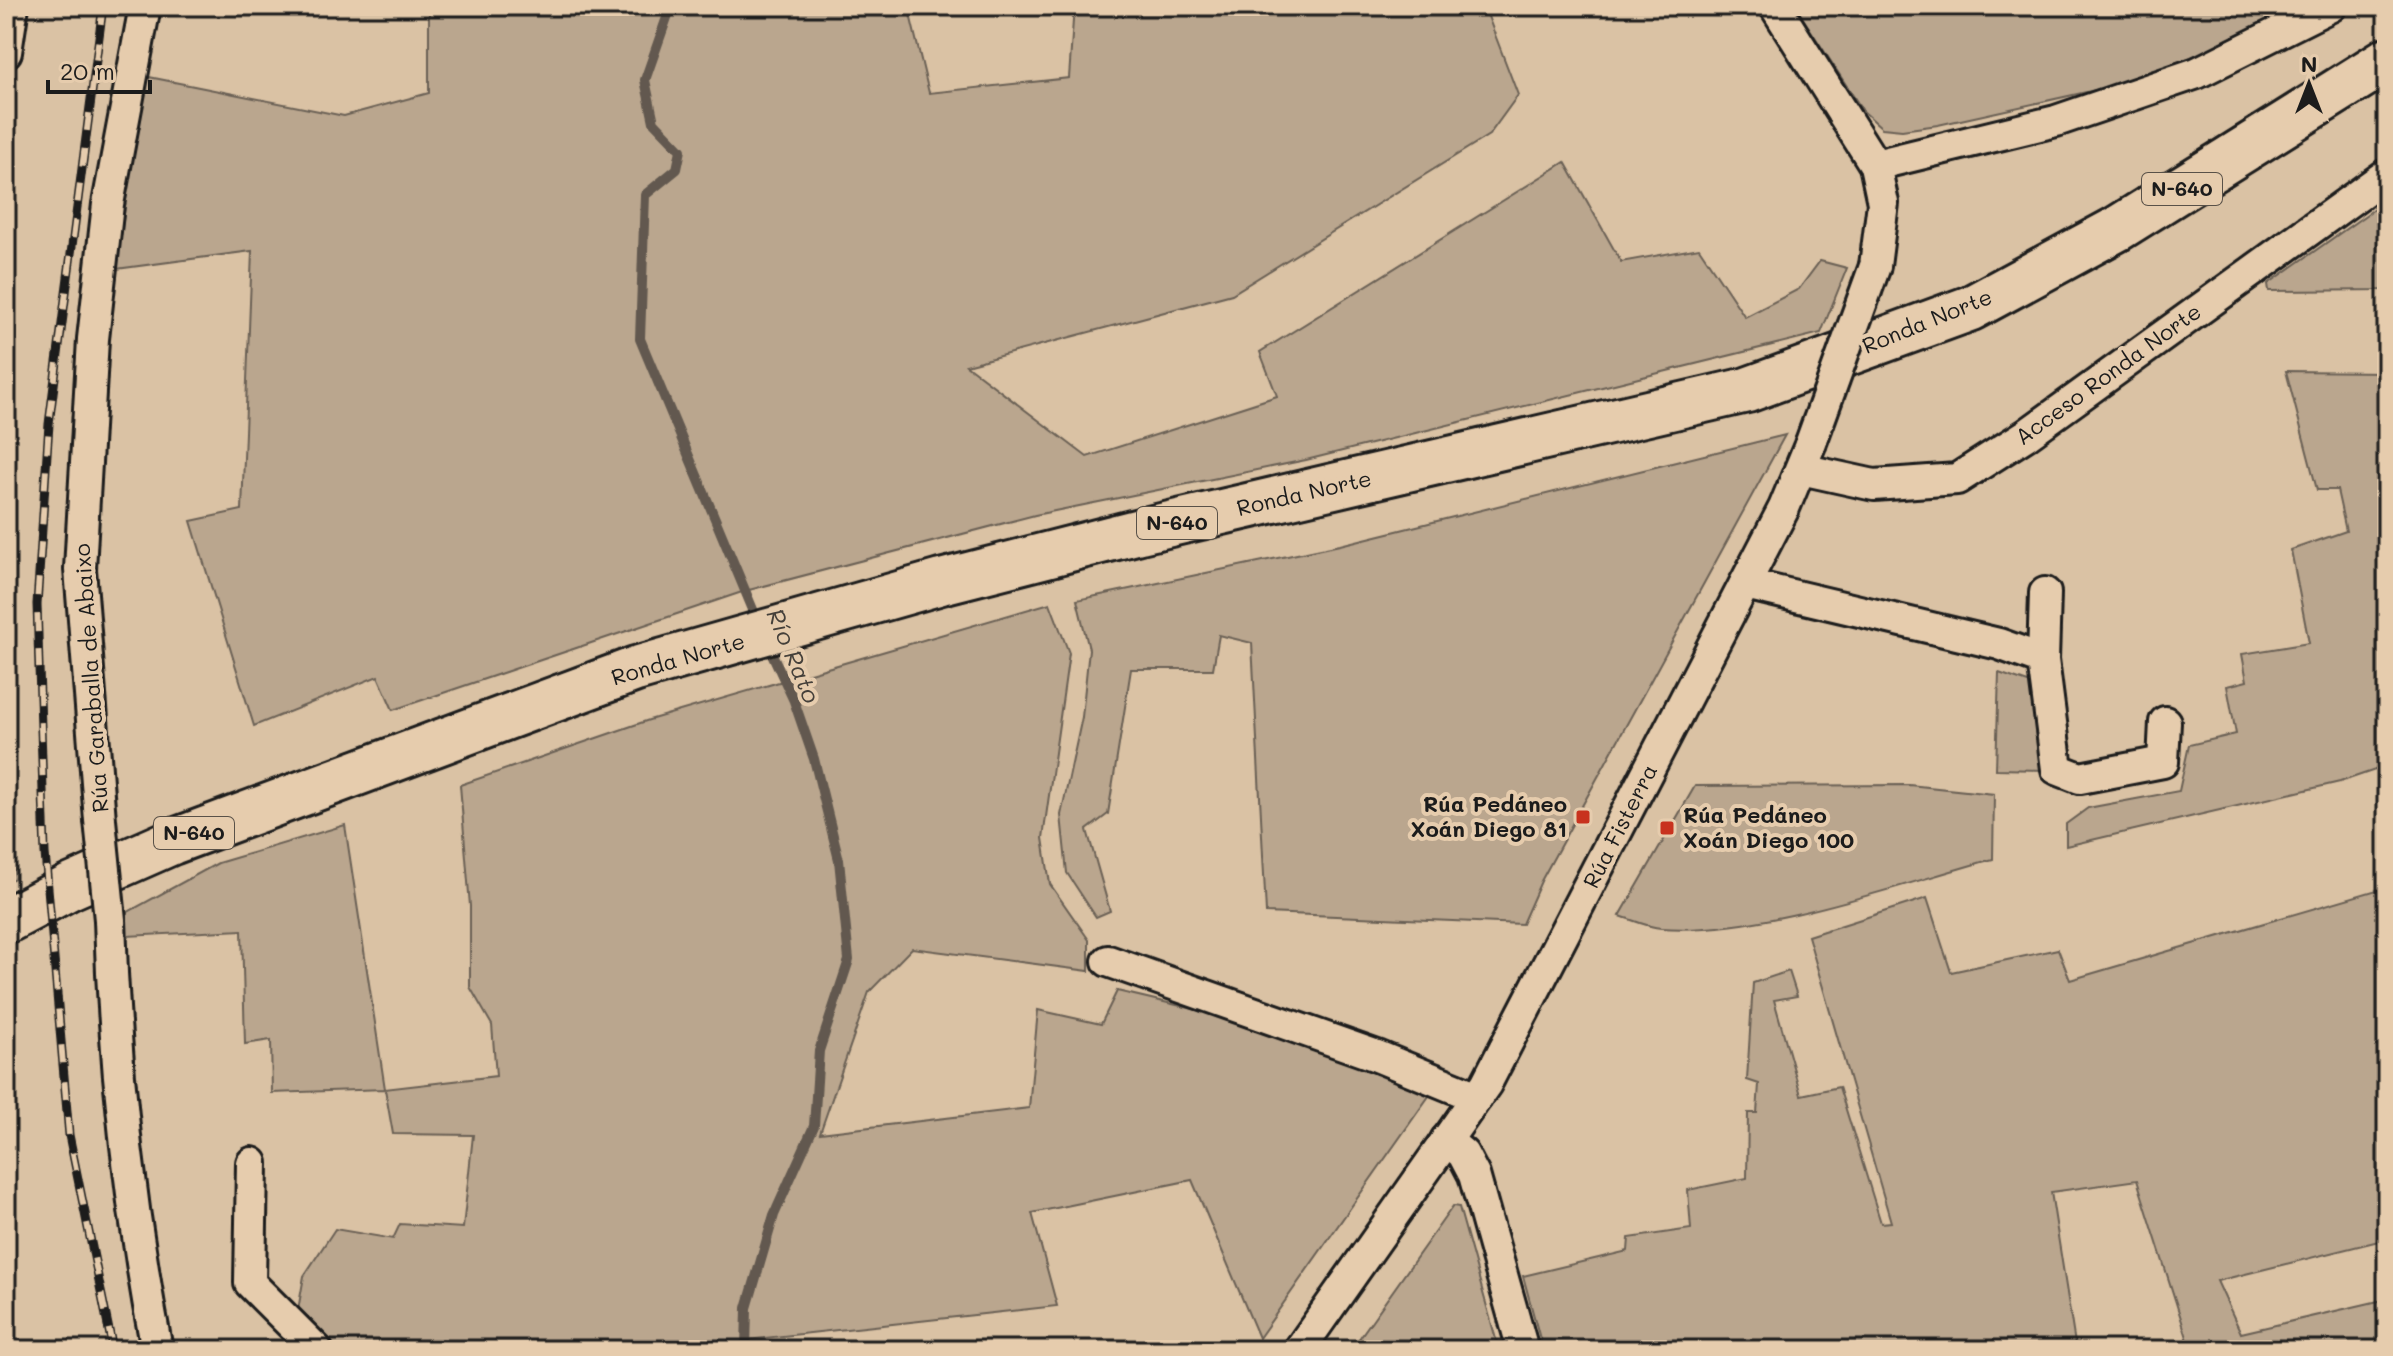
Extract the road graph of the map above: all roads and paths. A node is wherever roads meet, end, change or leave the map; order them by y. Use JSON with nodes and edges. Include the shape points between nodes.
{"nodes":[{"id":1,"x":13,"y":6,"type":"edge"},
{"id":2,"x":145,"y":6,"type":"edge"},
{"id":3,"x":1775,"y":6,"type":"edge"},
{"id":4,"x":2331,"y":6,"type":"edge"},
{"id":5,"x":6,"y":52,"type":"edge"},
{"id":6,"x":2387,"y":60,"type":"edge"},
{"id":7,"x":1875,"y":165,"type":"junction"},
{"id":8,"x":2387,"y":174,"type":"edge"},
{"id":9,"x":1805,"y":457,"type":"junction"},
{"id":10,"x":1745,"y":584,"type":"junction"},
{"id":11,"x":2045,"y":593,"type":"dead end"},
{"id":12,"x":2043,"y":660,"type":"junction"},
{"id":13,"x":2165,"y":722,"type":"dead end"},
{"id":14,"x":6,"y":921,"type":"edge"},
{"id":15,"x":1108,"y":961,"type":"dead end"},
{"id":16,"x":1477,"y":1097,"type":"junction"},
{"id":17,"x":1446,"y":1140,"type":"junction"},
{"id":18,"x":252,"y":1163,"type":"dead end"},
{"id":19,"x":157,"y":1350,"type":"edge"},
{"id":20,"x":317,"y":1350,"type":"edge"},
{"id":21,"x":1299,"y":1350,"type":"edge"},
{"id":22,"x":1523,"y":1350,"type":"edge"}],
"edges":[{"from":1,"to":5,"type":"street"},
{"from":2,"to":19,"type":"street","name":"Rúa Garaballa de Abaixo","bridge":true,"via":[[108,204],[93,339],[80,569],[110,920],[113,1036],[142,1272]]},
{"from":3,"to":7,"type":"street"},
{"from":4,"to":7,"type":"street","via":[[2197,73],[2056,121]]},
{"from":6,"to":14,"type":"highway","name":"Ronda Norte","number":"N-640","via":[[2117,229],[1971,308],[1747,390],[1124,535],[636,669],[172,842]]},
{"from":7,"to":9,"type":"street","name":"Rúa Fisterra","bridge":true,"via":[[1883,203],[1875,266]]},
{"from":8,"to":9,"type":"street","name":"Acceso Ronda Norte","via":[[2026,435],[1957,479],[1874,485]]},
{"from":9,"to":10,"type":"street","name":"Rúa Fisterra"},
{"from":10,"to":12,"type":"street","via":[[1999,644]]},
{"from":10,"to":16,"type":"street","name":"Rúa Fisterra"},
{"from":11,"to":12,"type":"street"},
{"from":12,"to":13,"type":"street","via":[[2057,769],[2080,778],[2163,762]]},
{"from":15,"to":16,"type":"street","via":[[1391,1061]]},
{"from":16,"to":17,"type":"street","name":"Rúa Fisterra"},
{"from":17,"to":21,"type":"street","name":"Rúa Fisterra"},
{"from":17,"to":22,"type":"street","via":[[1463,1154],[1474,1175]]},
{"from":18,"to":20,"type":"street","via":[[250,1283]]}]}
